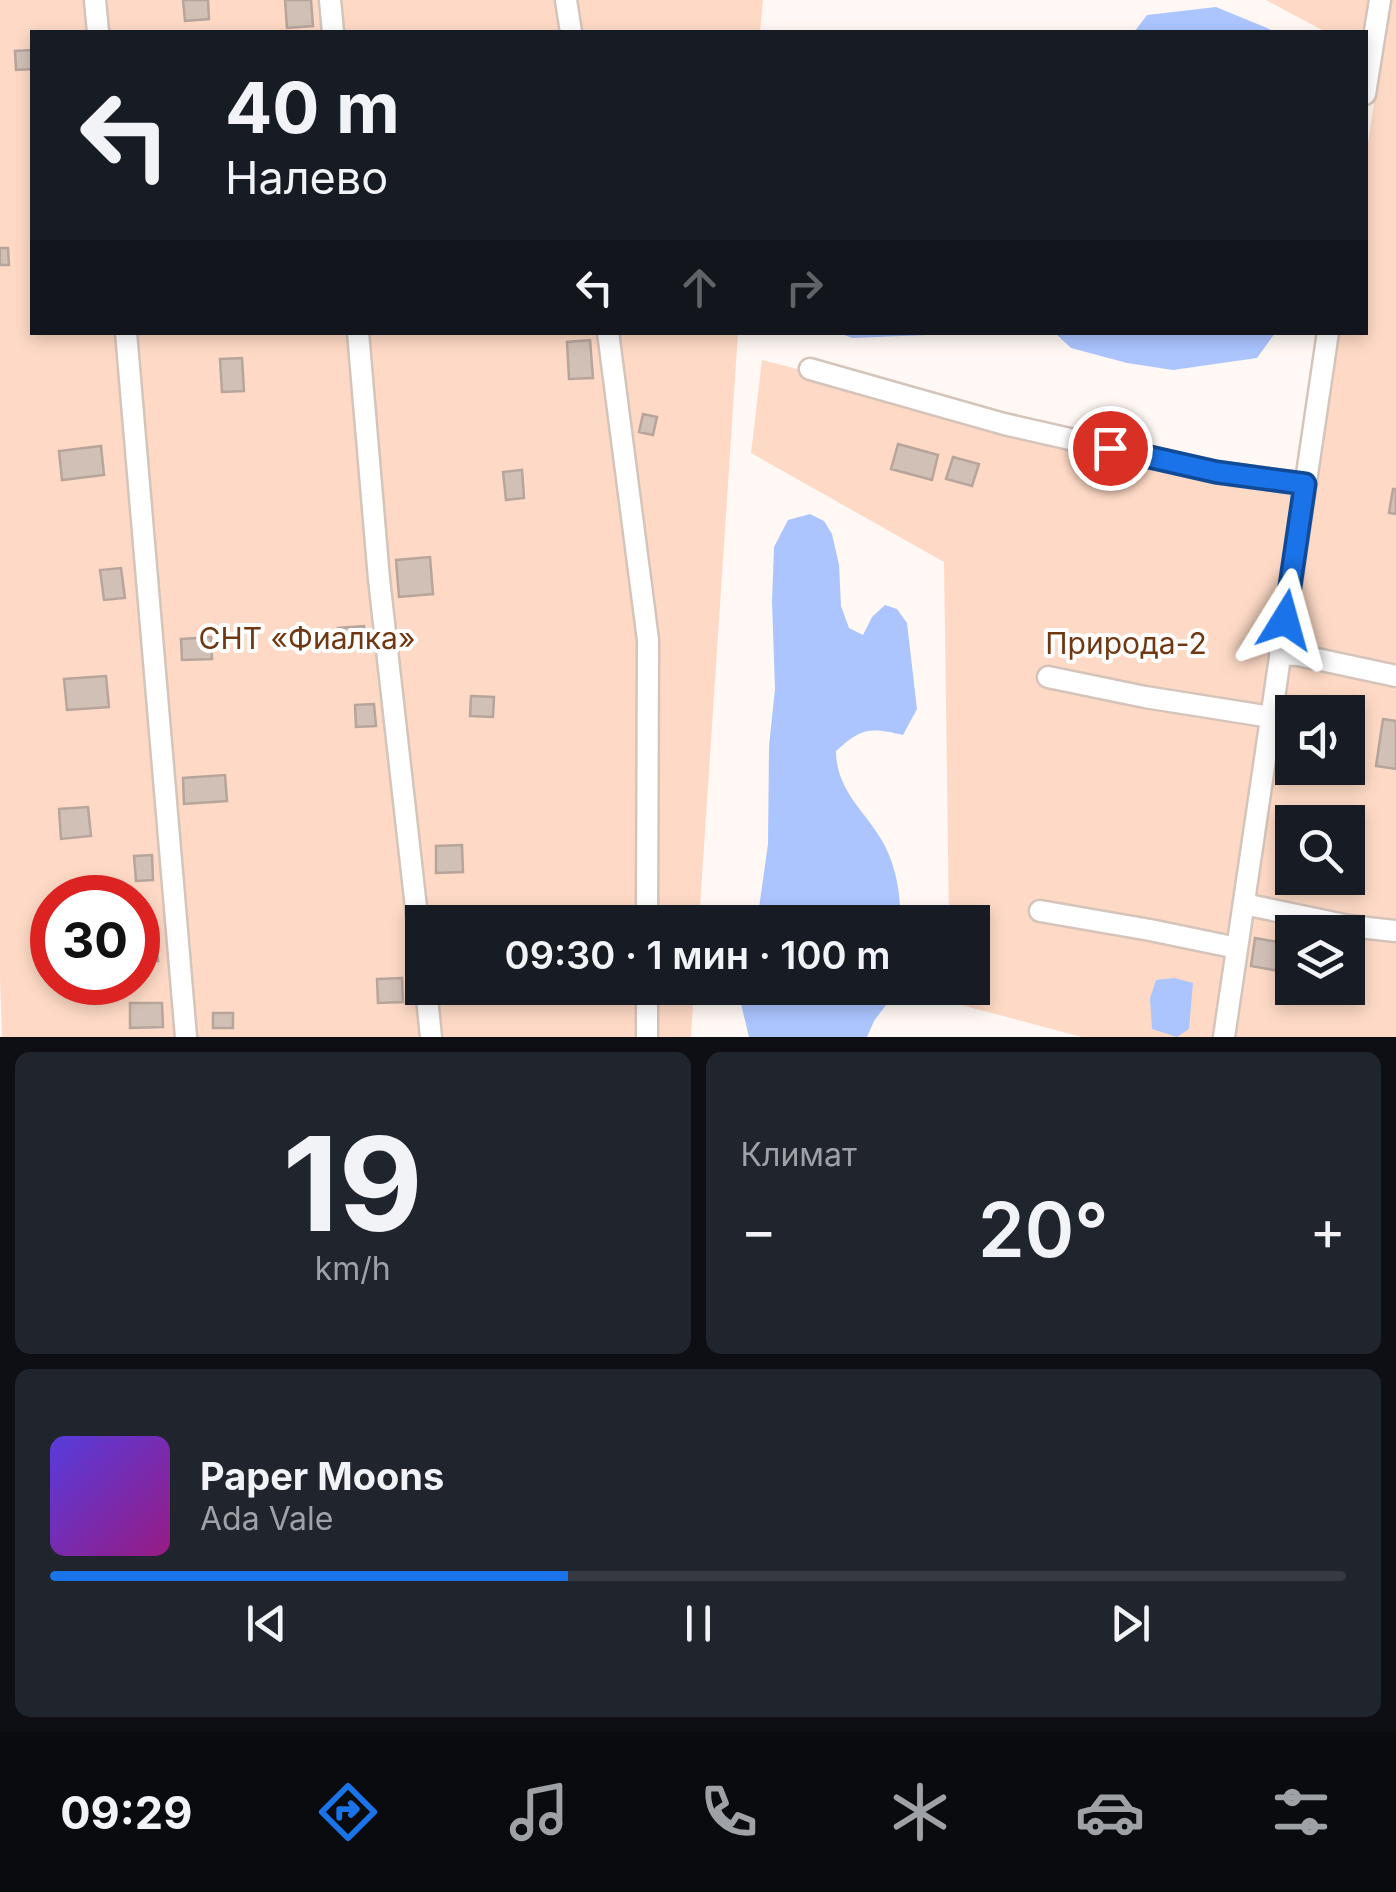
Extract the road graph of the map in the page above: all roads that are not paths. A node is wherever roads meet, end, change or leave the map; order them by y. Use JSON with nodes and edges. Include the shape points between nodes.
{"nodes":[{"id":1,"x":95,"y":0,"type":"edge"},
{"id":2,"x":330,"y":0,"type":"edge"},
{"id":3,"x":566,"y":0,"type":"edge"},
{"id":4,"x":1380,"y":0,"type":"edge"},
{"id":5,"x":98,"y":30,"type":"edge"},
{"id":6,"x":333,"y":30,"type":"edge"},
{"id":7,"x":571,"y":30,"type":"edge"},
{"id":8,"x":1368,"y":75,"type":"edge"},
{"id":9,"x":126,"y":335,"type":"edge"},
{"id":10,"x":358,"y":335,"type":"edge"},
{"id":11,"x":608,"y":335,"type":"edge"},
{"id":12,"x":1328,"y":335,"type":"edge"},
{"id":13,"x":810,"y":368,"type":"dead end"},
{"id":14,"x":1305,"y":484,"type":"junction"},
{"id":15,"x":1280,"y":654,"type":"junction"},
{"id":16,"x":1396,"y":676,"type":"edge"},
{"id":17,"x":1048,"y":678,"type":"dead end"},
{"id":18,"x":1271,"y":717,"type":"junction"},
{"id":19,"x":1244,"y":904,"type":"junction"},
{"id":20,"x":416,"y":905,"type":"edge"},
{"id":21,"x":647,"y":905,"type":"edge"},
{"id":22,"x":1040,"y":911,"type":"dead end"},
{"id":23,"x":1396,"y":931,"type":"edge"},
{"id":24,"x":1237,"y":948,"type":"junction"},
{"id":25,"x":428,"y":1005,"type":"edge"},
{"id":26,"x":647,"y":1005,"type":"edge"},
{"id":27,"x":186,"y":1037,"type":"edge"},
{"id":28,"x":431,"y":1037,"type":"edge"},
{"id":29,"x":647,"y":1037,"type":"edge"},
{"id":30,"x":1224,"y":1037,"type":"edge"}],
"edges":[{"from":1,"to":5,"type":"street"},
{"from":2,"to":6,"type":"street"},
{"from":3,"to":7,"type":"street"},
{"from":4,"to":8,"type":"street"},
{"from":9,"to":27,"type":"street"},
{"from":10,"to":20,"type":"street"},
{"from":11,"to":21,"type":"street","via":[[648,640]]},
{"from":12,"to":14,"type":"street"},
{"from":13,"to":14,"type":"street","via":[[1004,424],[1216,472]]},
{"from":14,"to":15,"type":"street"},
{"from":15,"to":16,"type":"street"},
{"from":15,"to":18,"type":"street"},
{"from":17,"to":18,"type":"street"},
{"from":18,"to":19,"type":"street"},
{"from":19,"to":23,"type":"street"},
{"from":19,"to":24,"type":"street"},
{"from":22,"to":24,"type":"street"},
{"from":24,"to":30,"type":"street"},
{"from":25,"to":28,"type":"street"},
{"from":26,"to":29,"type":"street"}]}
